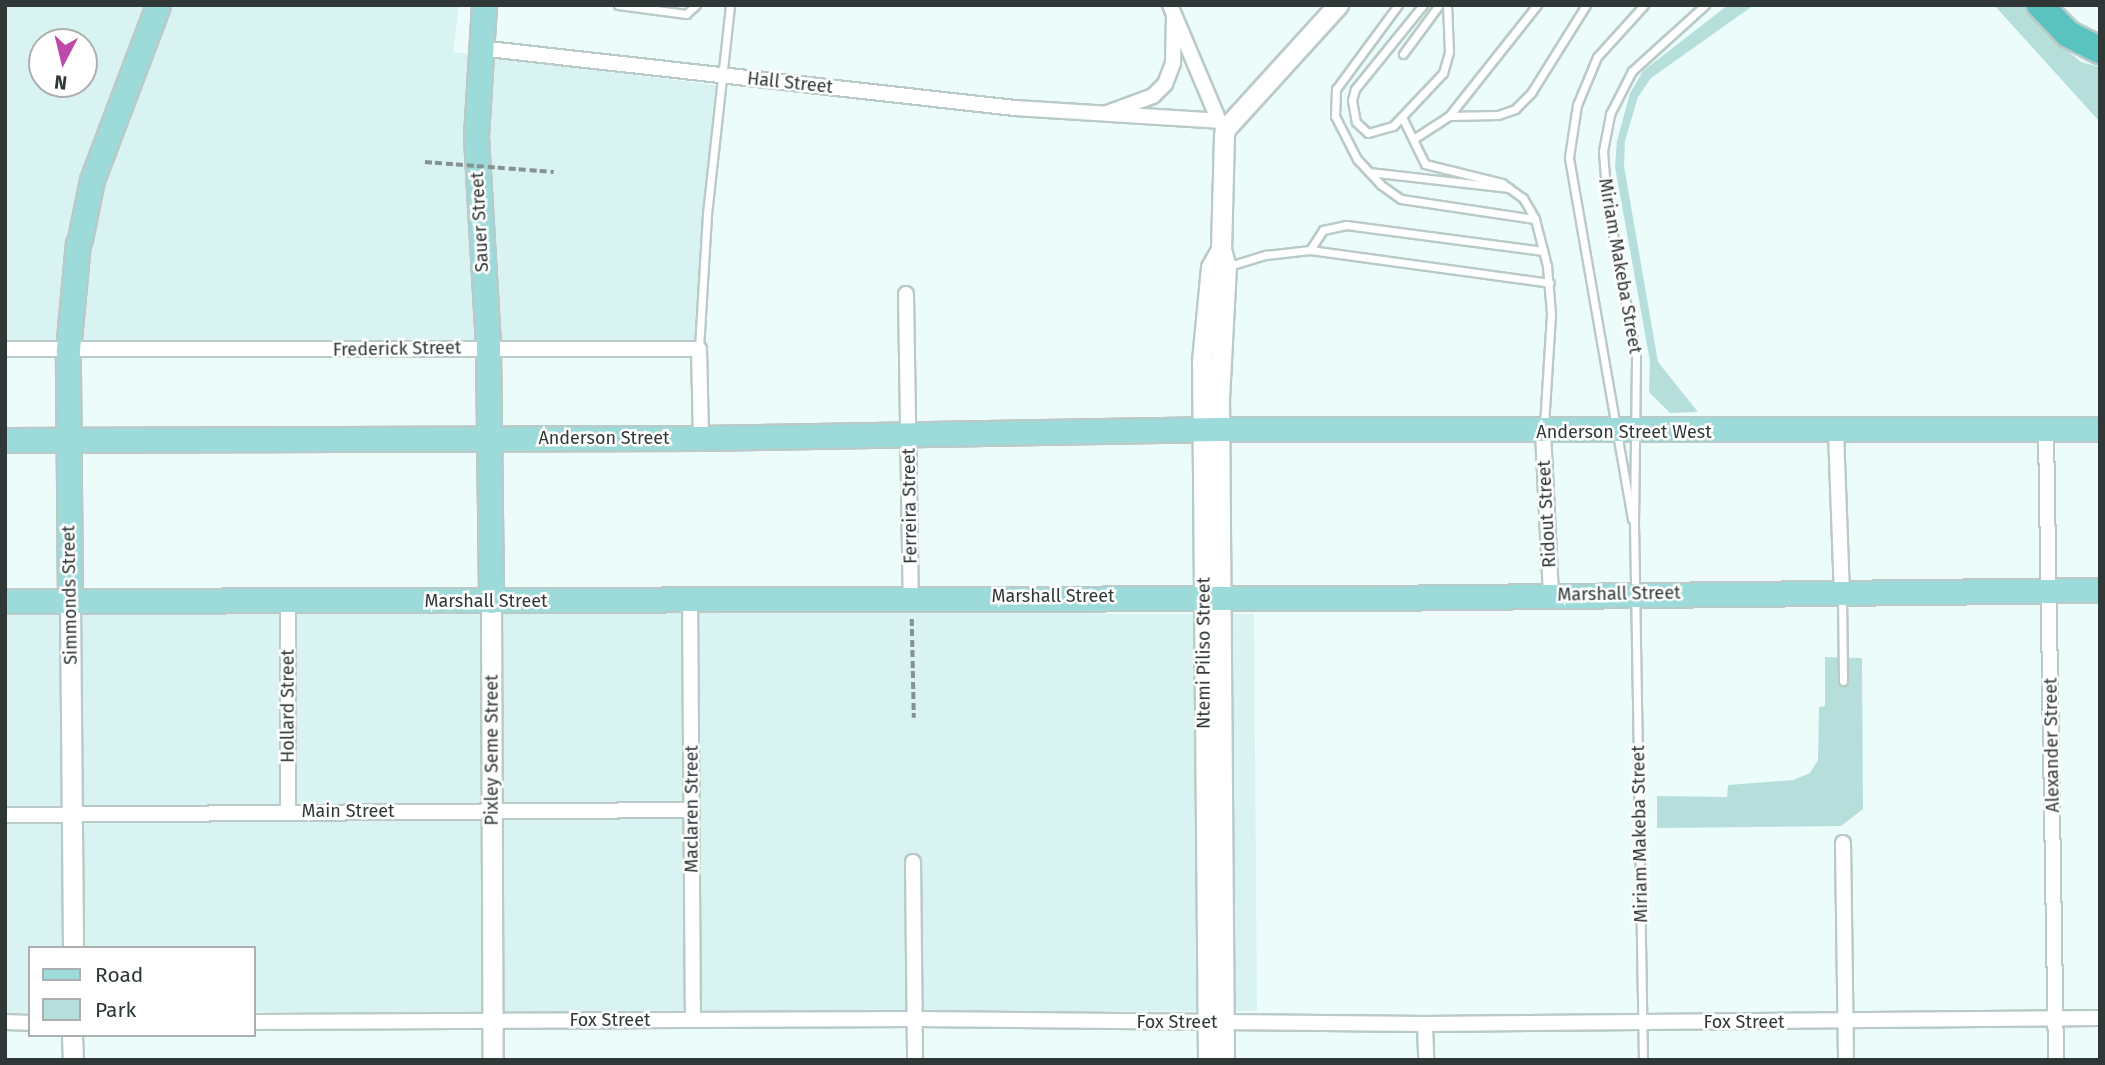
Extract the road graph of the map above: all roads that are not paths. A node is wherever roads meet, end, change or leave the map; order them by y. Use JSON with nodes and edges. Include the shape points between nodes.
{"nodes":[{"id":1,"x":158,"y":5,"type":"edge"},
{"id":2,"x":484,"y":5,"type":"edge"},
{"id":3,"x":618,"y":5,"type":"edge"},
{"id":4,"x":696,"y":5,"type":"edge"},
{"id":5,"x":730,"y":5,"type":"edge"},
{"id":6,"x":1338,"y":5,"type":"edge"},
{"id":7,"x":1398,"y":5,"type":"edge"},
{"id":8,"x":1423,"y":5,"type":"edge"},
{"id":9,"x":1440,"y":5,"type":"edge"},
{"id":10,"x":1447,"y":5,"type":"edge"},
{"id":11,"x":1537,"y":5,"type":"edge"},
{"id":12,"x":1586,"y":5,"type":"edge"},
{"id":13,"x":1644,"y":5,"type":"edge"},
{"id":14,"x":1705,"y":5,"type":"edge"},
{"id":15,"x":2040,"y":5,"type":"edge"},
{"id":16,"x":1172,"y":10,"type":"edge"},
{"id":17,"x":479,"y":48,"type":"junction"},
{"id":18,"x":2100,"y":50,"type":"edge"},
{"id":19,"x":1403,"y":54,"type":"dead end"},
{"id":20,"x":722,"y":75,"type":"junction"},
{"id":21,"x":1102,"y":115,"type":"junction"},
{"id":22,"x":1449,"y":116,"type":"junction"},
{"id":23,"x":1402,"y":117,"type":"junction"},
{"id":24,"x":1222,"y":125,"type":"junction"},
{"id":25,"x":1415,"y":138,"type":"junction"},
{"id":26,"x":1369,"y":172,"type":"junction"},
{"id":27,"x":1513,"y":189,"type":"junction"},
{"id":28,"x":1535,"y":219,"type":"junction"},
{"id":29,"x":1310,"y":250,"type":"junction"},
{"id":30,"x":1543,"y":251,"type":"junction"},
{"id":31,"x":1219,"y":261,"type":"junction"},
{"id":32,"x":1550,"y":283,"type":"junction"},
{"id":33,"x":906,"y":294,"type":"dead end"},
{"id":34,"x":488,"y":348,"type":"junction"},
{"id":35,"x":5,"y":349,"type":"edge"},
{"id":36,"x":699,"y":349,"type":"junction"},
{"id":37,"x":68,"y":350,"type":"junction"},
{"id":38,"x":2046,"y":429,"type":"junction"},
{"id":39,"x":2100,"y":429,"type":"edge"},
{"id":40,"x":1211,"y":430,"type":"junction"},
{"id":41,"x":1628,"y":431,"type":"junction"},
{"id":42,"x":1543,"y":432,"type":"junction"},
{"id":43,"x":1836,"y":432,"type":"junction"},
{"id":44,"x":909,"y":435,"type":"junction"},
{"id":45,"x":701,"y":438,"type":"junction"},
{"id":46,"x":491,"y":439,"type":"junction"},
{"id":47,"x":5,"y":440,"type":"edge"},
{"id":48,"x":69,"y":440,"type":"junction"},
{"id":49,"x":1634,"y":523,"type":"junction"},
{"id":50,"x":2100,"y":590,"type":"edge"},
{"id":51,"x":2049,"y":591,"type":"junction"},
{"id":52,"x":1842,"y":592,"type":"junction"},
{"id":53,"x":1636,"y":594,"type":"junction"},
{"id":54,"x":1552,"y":595,"type":"junction"},
{"id":55,"x":1212,"y":596,"type":"junction"},
{"id":56,"x":911,"y":597,"type":"junction"},
{"id":57,"x":690,"y":598,"type":"junction"},
{"id":58,"x":5,"y":601,"type":"edge"},
{"id":59,"x":70,"y":601,"type":"junction"},
{"id":60,"x":288,"y":601,"type":"junction"},
{"id":61,"x":491,"y":601,"type":"junction"},
{"id":62,"x":1843,"y":681,"type":"dead end"},
{"id":63,"x":288,"y":810,"type":"junction"},
{"id":64,"x":692,"y":810,"type":"junction"},
{"id":65,"x":491,"y":812,"type":"junction"},
{"id":66,"x":74,"y":814,"type":"junction"},
{"id":67,"x":5,"y":815,"type":"edge"},
{"id":68,"x":1843,"y":843,"type":"dead end"},
{"id":69,"x":913,"y":862,"type":"dead end"},
{"id":70,"x":73,"y":946,"type":"edge"},
{"id":71,"x":2100,"y":1018,"type":"edge"},
{"id":72,"x":915,"y":1019,"type":"junction"},
{"id":73,"x":2056,"y":1019,"type":"junction"},
{"id":74,"x":694,"y":1020,"type":"junction"},
{"id":75,"x":493,"y":1021,"type":"junction"},
{"id":76,"x":5,"y":1022,"type":"edge"},
{"id":77,"x":256,"y":1022,"type":"edge"},
{"id":78,"x":1643,"y":1022,"type":"junction"},
{"id":79,"x":1846,"y":1022,"type":"junction"},
{"id":80,"x":28,"y":1023,"type":"edge"},
{"id":81,"x":1216,"y":1023,"type":"junction"},
{"id":82,"x":1425,"y":1024,"type":"junction"},
{"id":83,"x":72,"y":1037,"type":"edge"},
{"id":84,"x":73,"y":1060,"type":"edge"},
{"id":85,"x":493,"y":1060,"type":"edge"},
{"id":86,"x":915,"y":1060,"type":"edge"},
{"id":87,"x":1208,"y":1060,"type":"edge"},
{"id":88,"x":1224,"y":1060,"type":"edge"},
{"id":89,"x":1426,"y":1060,"type":"edge"},
{"id":90,"x":1643,"y":1060,"type":"edge"},
{"id":91,"x":1846,"y":1060,"type":"edge"},
{"id":92,"x":2056,"y":1060,"type":"edge"}],
"edges":[{"from":1,"to":37,"type":"main road","name":"Simmonds Street","via":[[92,180],[79,241]]},
{"from":2,"to":17,"type":"main road","name":"Sauer Street"},
{"from":3,"to":4,"type":"lane","via":[[686,14]]},
{"from":5,"to":20,"type":"lane"},
{"from":6,"to":24,"type":"street"},
{"from":7,"to":26,"type":"lane","via":[[1336,89],[1338,125]]},
{"from":8,"to":23,"type":"lane","via":[[1361,78],[1352,100],[1356,122],[1368,133],[1386,131]]},
{"from":9,"to":19,"type":"lane"},
{"from":10,"to":23,"type":"lane","via":[[1448,62],[1434,85]]},
{"from":11,"to":22,"type":"lane"},
{"from":12,"to":22,"type":"lane","via":[[1515,110]]},
{"from":13,"to":41,"type":"lane","name":"Miriam Makeba Street","via":[[1597,57],[1577,105],[1569,157]]},
{"from":14,"to":41,"type":"lane","name":"Miriam Makeba Street","via":[[1632,71],[1619,92],[1605,136],[1606,203],[1636,356]]},
{"from":15,"to":18,"type":"highway","via":[[2068,34]]},
{"from":16,"to":21,"type":"street","name":"Hall Street","via":[[1173,63],[1166,84],[1153,96]]},
{"from":16,"to":24,"type":"street"},
{"from":17,"to":20,"type":"street","name":"Hall Street"},
{"from":17,"to":34,"type":"main road","name":"Sauer Street","via":[[477,150]]},
{"from":20,"to":21,"type":"street","name":"Hall Street"},
{"from":20,"to":36,"type":"lane"},
{"from":21,"to":24,"type":"street","name":"Hall Street"},
{"from":22,"to":25,"type":"lane"},
{"from":23,"to":25,"type":"lane"},
{"from":24,"to":31,"type":"street","name":"Ntemi Piliso Street"},
{"from":25,"to":27,"type":"lane","via":[[1422,160],[1433,169]]},
{"from":26,"to":27,"type":"lane"},
{"from":26,"to":28,"type":"lane","via":[[1401,199]]},
{"from":27,"to":28,"type":"lane"},
{"from":28,"to":30,"type":"lane"},
{"from":29,"to":30,"type":"lane","via":[[1323,230],[1346,225]]},
{"from":29,"to":31,"type":"lane"},
{"from":29,"to":32,"type":"lane"},
{"from":30,"to":32,"type":"lane"},
{"from":31,"to":40,"type":"street","name":"Ntemi Piliso Street","via":[[1202,361]]},
{"from":32,"to":42,"type":"lane"},
{"from":33,"to":44,"type":"street","name":"Ferreira Street"},
{"from":34,"to":36,"type":"street","name":"Frederick Street"},
{"from":34,"to":37,"type":"street","name":"Frederick Street"},
{"from":34,"to":46,"type":"main road","name":"Sauer Street"},
{"from":35,"to":37,"type":"street","name":"Frederick Street"},
{"from":36,"to":45,"type":"street"},
{"from":37,"to":48,"type":"main road","name":"Simmonds Street"},
{"from":38,"to":39,"type":"main road","name":"Anderson Street West"},
{"from":38,"to":43,"type":"main road","name":"Anderson Street West"},
{"from":38,"to":51,"type":"street","name":"Alexander Street"},
{"from":40,"to":42,"type":"main road","name":"Anderson Street West"},
{"from":40,"to":44,"type":"main road","name":"Anderson Street"},
{"from":40,"to":55,"type":"street","name":"Ntemi Piliso Street"},
{"from":41,"to":42,"type":"main road","name":"Anderson Street West"},
{"from":41,"to":43,"type":"main road","name":"Anderson Street West"},
{"from":41,"to":49,"type":"lane","name":"Miriam Makeba Street"},
{"from":41,"to":49,"type":"lane","name":"Miriam Makeba Street"},
{"from":42,"to":54,"type":"street","name":"Ridout Street"},
{"from":43,"to":52,"type":"street"},
{"from":44,"to":45,"type":"main road","name":"Anderson Street"},
{"from":44,"to":56,"type":"street","name":"Ferreira Street"},
{"from":45,"to":46,"type":"main road","name":"Anderson Street"},
{"from":46,"to":48,"type":"main road","name":"Anderson Street"},
{"from":46,"to":61,"type":"main road","name":"Pixley Seme Street"},
{"from":47,"to":48,"type":"main road","name":"Anderson Street"},
{"from":48,"to":59,"type":"main road","name":"Simmonds Street"},
{"from":49,"to":53,"type":"lane","name":"Miriam Makeba Street"},
{"from":50,"to":51,"type":"main road","name":"Marshall Street"},
{"from":51,"to":52,"type":"main road","name":"Marshall Street"},
{"from":51,"to":73,"type":"street","name":"Alexander Street"},
{"from":52,"to":53,"type":"main road","name":"Marshall Street"},
{"from":52,"to":62,"type":"lane"},
{"from":53,"to":54,"type":"main road","name":"Marshall Street"},
{"from":53,"to":78,"type":"lane","name":"Miriam Makeba Street"},
{"from":54,"to":55,"type":"main road","name":"Marshall Street"},
{"from":55,"to":56,"type":"main road","name":"Marshall Street"},
{"from":55,"to":81,"type":"street","name":"Ntemi Piliso Street"},
{"from":56,"to":57,"type":"main road","name":"Marshall Street"},
{"from":57,"to":61,"type":"main road","name":"Marshall Street"},
{"from":57,"to":64,"type":"street","name":"Maclaren Street"},
{"from":58,"to":59,"type":"main road","name":"Marshall Street"},
{"from":59,"to":60,"type":"main road","name":"Marshall Street"},
{"from":59,"to":66,"type":"street","name":"Simmonds Street"},
{"from":60,"to":61,"type":"main road","name":"Marshall Street"},
{"from":60,"to":63,"type":"street","name":"Hollard Street"},
{"from":61,"to":65,"type":"street","name":"Pixley Seme Street"},
{"from":63,"to":65,"type":"street","name":"Main Street"},
{"from":63,"to":66,"type":"street","name":"Main Street"},
{"from":64,"to":65,"type":"street","name":"Main Street"},
{"from":64,"to":74,"type":"street","name":"Maclaren Street"},
{"from":65,"to":75,"type":"street","name":"Pixley Seme Street"},
{"from":66,"to":67,"type":"street","name":"Main Street"},
{"from":66,"to":70,"type":"street","name":"Simmonds Street"},
{"from":68,"to":79,"type":"street"},
{"from":69,"to":72,"type":"street"},
{"from":71,"to":73,"type":"street","name":"Fox Street"},
{"from":72,"to":74,"type":"street","name":"Fox Street"},
{"from":72,"to":81,"type":"street","name":"Fox Street"},
{"from":72,"to":86,"type":"street"},
{"from":73,"to":79,"type":"street","name":"Fox Street"},
{"from":73,"to":92,"type":"street","name":"Alexander Street"},
{"from":74,"to":75,"type":"street","name":"Fox Street"},
{"from":75,"to":77,"type":"street","name":"Fox Street"},
{"from":75,"to":85,"type":"street","name":"Pixley Seme Street"},
{"from":76,"to":80,"type":"street"},
{"from":78,"to":79,"type":"street","name":"Fox Street"},
{"from":78,"to":82,"type":"street","name":"Fox Street"},
{"from":78,"to":90,"type":"lane","name":"Miriam Makeba Street"},
{"from":79,"to":91,"type":"street"},
{"from":81,"to":82,"type":"street","name":"Fox Street"},
{"from":81,"to":87,"type":"street","name":"Ntemi Piliso Street"},
{"from":81,"to":88,"type":"street","name":"Ntemi Piliso Street"},
{"from":82,"to":89,"type":"street"},
{"from":83,"to":84,"type":"street"}]}
